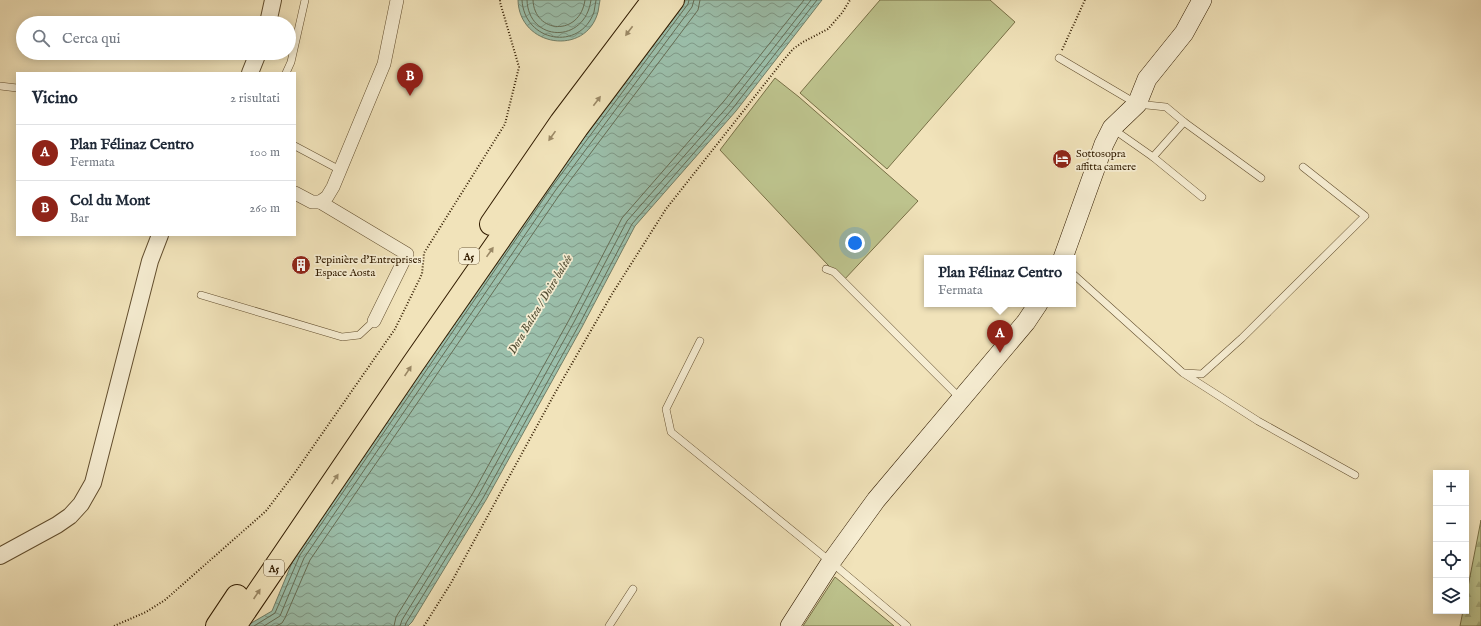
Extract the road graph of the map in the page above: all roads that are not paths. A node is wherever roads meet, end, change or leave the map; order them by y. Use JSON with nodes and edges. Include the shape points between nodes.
{"nodes":[{"id":1,"x":273,"y":0,"type":"edge"},
{"id":2,"x":305,"y":0,"type":"edge"},
{"id":3,"x":397,"y":0,"type":"edge"},
{"id":4,"x":653,"y":0,"type":"edge"},
{"id":5,"x":673,"y":0,"type":"edge"},
{"id":6,"x":1202,"y":0,"type":"edge"},
{"id":7,"x":270,"y":16,"type":"edge"},
{"id":8,"x":296,"y":40,"type":"edge"},
{"id":9,"x":1058,"y":58,"type":"road end"},
{"id":10,"x":255,"y":60,"type":"edge"},
{"id":11,"x":291,"y":60,"type":"edge"},
{"id":12,"x":250,"y":72,"type":"edge"},
{"id":13,"x":286,"y":72,"type":"edge"},
{"id":14,"x":0,"y":86,"type":"edge"},
{"id":15,"x":16,"y":88,"type":"edge"},
{"id":16,"x":1137,"y":104,"type":"junction"},
{"id":17,"x":1184,"y":122,"type":"junction"},
{"id":18,"x":1112,"y":128,"type":"junction"},
{"id":19,"x":296,"y":147,"type":"edge"},
{"id":20,"x":1153,"y":157,"type":"junction"},
{"id":21,"x":1303,"y":167,"type":"dead end"},
{"id":22,"x":340,"y":170,"type":"junction"},
{"id":23,"x":1262,"y":178,"type":"dead end"},
{"id":24,"x":296,"y":194,"type":"edge"},
{"id":25,"x":1202,"y":197,"type":"dead end"},
{"id":26,"x":320,"y":202,"type":"junction"},
{"id":27,"x":160,"y":236,"type":"edge"},
{"id":28,"x":1064,"y":255,"type":"edge"},
{"id":29,"x":826,"y":269,"type":"dead end"},
{"id":30,"x":1076,"y":277,"type":"edge"},
{"id":31,"x":201,"y":295,"type":"dead end"},
{"id":32,"x":1036,"y":307,"type":"edge"},
{"id":33,"x":374,"y":321,"type":"joint"},
{"id":34,"x":700,"y":341,"type":"dead end"},
{"id":35,"x":1183,"y":373,"type":"junction"},
{"id":36,"x":962,"y":399,"type":"junction"},
{"id":37,"x":1355,"y":475,"type":"dead end"},
{"id":38,"x":0,"y":556,"type":"edge"},
{"id":39,"x":831,"y":562,"type":"junction"},
{"id":40,"x":633,"y":589,"type":"dead end"},
{"id":41,"x":217,"y":626,"type":"edge"},
{"id":42,"x":235,"y":626,"type":"edge"},
{"id":43,"x":609,"y":626,"type":"edge"},
{"id":44,"x":790,"y":626,"type":"edge"},
{"id":45,"x":907,"y":626,"type":"edge"}],
"edges":[{"from":1,"to":7,"type":"street"},
{"from":2,"to":8,"type":"lane"},
{"from":3,"to":22,"type":"street","via":[[384,64]]},
{"from":4,"to":41,"type":"highway","number":"A5","one_way":true,"via":[[561,122]]},
{"from":42,"to":5,"type":"highway","number":"A5","one_way":true,"via":[[412,364],[572,134]]},
{"from":6,"to":16,"type":"main road","via":[[1184,33],[1147,79]]},
{"from":9,"to":16,"type":"lane"},
{"from":10,"to":12,"type":"street"},
{"from":11,"to":13,"type":"lane"},
{"from":14,"to":15,"type":"lane"},
{"from":16,"to":17,"type":"lane","via":[[1166,108]]},
{"from":16,"to":18,"type":"main road"},
{"from":17,"to":20,"type":"lane"},
{"from":17,"to":23,"type":"lane"},
{"from":18,"to":20,"type":"lane"},
{"from":18,"to":28,"type":"main road"},
{"from":19,"to":22,"type":"lane"},
{"from":20,"to":25,"type":"lane"},
{"from":21,"to":35,"type":"lane","via":[[1365,216],[1202,374]]},
{"from":22,"to":26,"type":"street","via":[[327,197]]},
{"from":24,"to":26,"type":"street","via":[[312,202]]},
{"from":26,"to":33,"type":"street","via":[[407,254]]},
{"from":27,"to":38,"type":"street","via":[[150,261],[93,483],[70,516]]},
{"from":29,"to":36,"type":"lane","via":[[834,272]]},
{"from":30,"to":35,"type":"lane"},
{"from":31,"to":33,"type":"lane","via":[[342,337],[359,335]]},
{"from":32,"to":36,"type":"main road"},
{"from":34,"to":39,"type":"lane","via":[[666,409],[670,432]]},
{"from":35,"to":37,"type":"lane","via":[[1258,421]]},
{"from":36,"to":39,"type":"main road","via":[[876,500]]},
{"from":39,"to":44,"type":"main road"},
{"from":39,"to":45,"type":"lane"},
{"from":40,"to":43,"type":"lane"}]}
